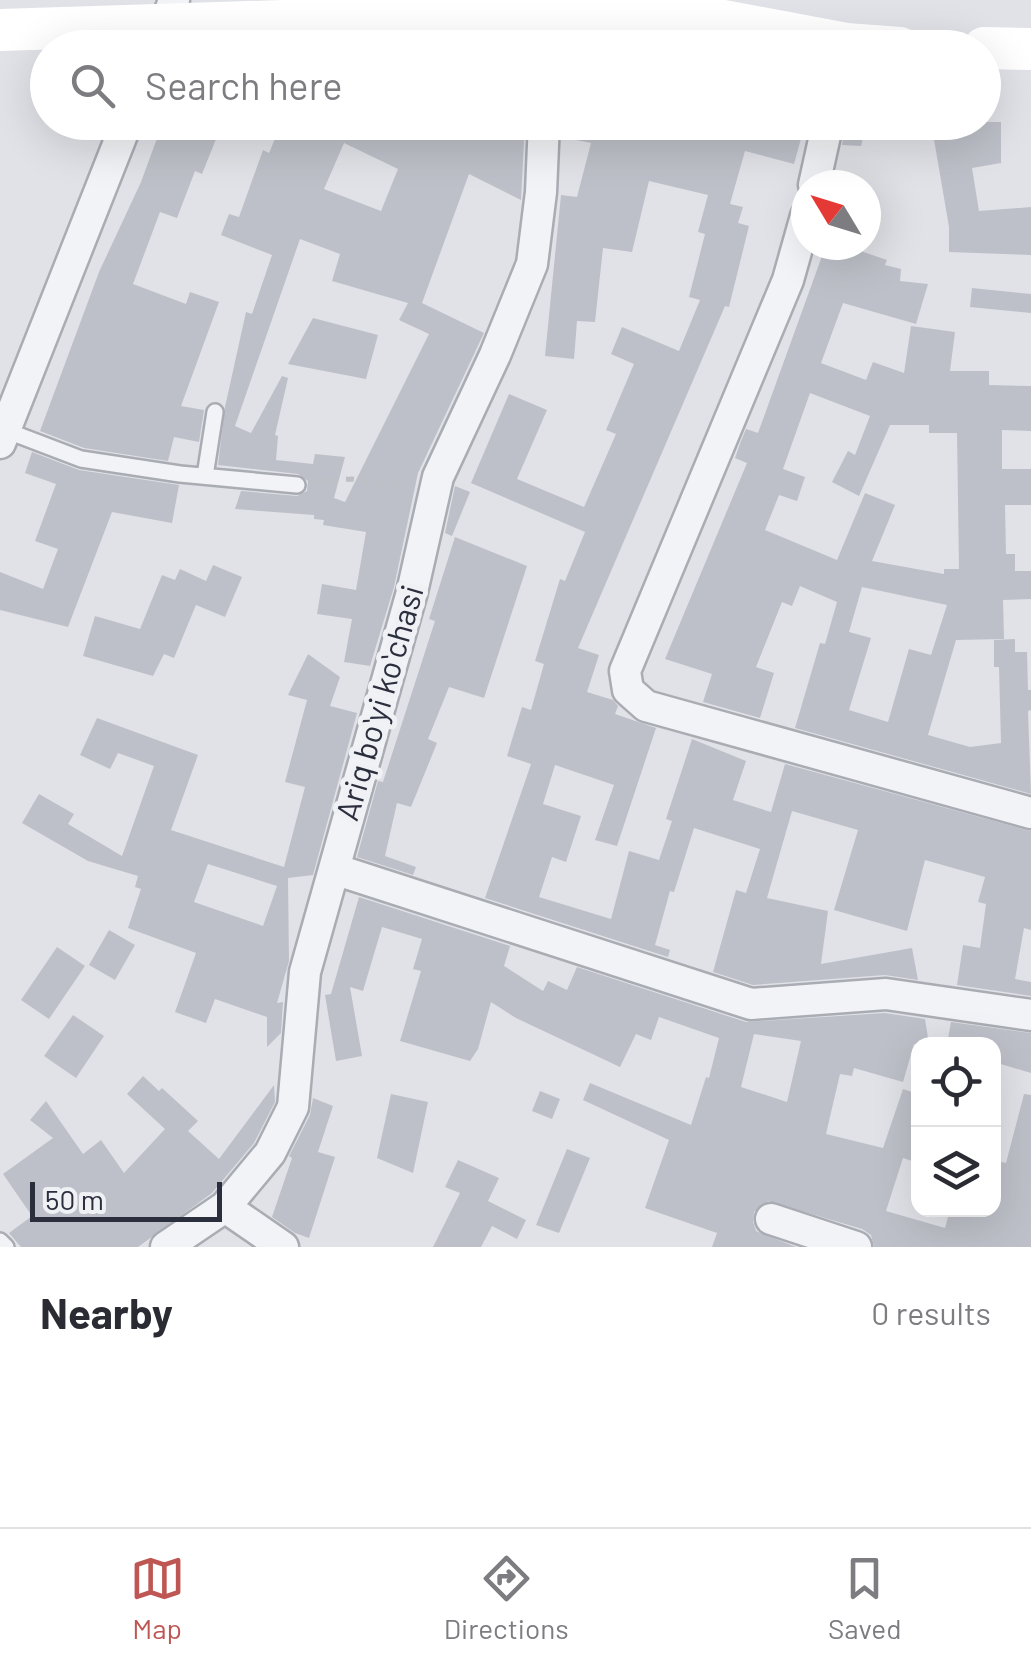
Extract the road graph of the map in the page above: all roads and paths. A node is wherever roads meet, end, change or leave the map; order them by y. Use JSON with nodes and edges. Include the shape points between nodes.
{"nodes":[{"id":1,"x":610,"y":5,"type":"edge"},
{"id":2,"x":165,"y":24,"type":"edge"},
{"id":3,"x":0,"y":30,"type":"edge"},
{"id":4,"x":549,"y":30,"type":"edge"},
{"id":5,"x":768,"y":30,"type":"edge"},
{"id":6,"x":1001,"y":48,"type":"edge"},
{"id":7,"x":1031,"y":48,"type":"edge"},
{"id":8,"x":120,"y":140,"type":"edge"},
{"id":9,"x":543,"y":140,"type":"edge"},
{"id":10,"x":824,"y":140,"type":"edge"},
{"id":11,"x":817,"y":170,"type":"edge"},
{"id":12,"x":794,"y":260,"type":"edge"},
{"id":13,"x":215,"y":412,"type":"dead end"},
{"id":14,"x":2,"y":437,"type":"edge"},
{"id":15,"x":205,"y":476,"type":"junction"},
{"id":16,"x":297,"y":485,"type":"joint"},
{"id":17,"x":435,"y":491,"type":"junction"},
{"id":18,"x":1031,"y":814,"type":"edge"},
{"id":19,"x":334,"y":869,"type":"junction"},
{"id":20,"x":1031,"y":1015,"type":"edge"},
{"id":21,"x":225,"y":1207,"type":"junction"},
{"id":22,"x":771,"y":1219,"type":"dead end"},
{"id":23,"x":0,"y":1241,"type":"edge"},
{"id":24,"x":6,"y":1247,"type":"edge"},
{"id":25,"x":166,"y":1247,"type":"edge"},
{"id":26,"x":283,"y":1247,"type":"edge"},
{"id":27,"x":856,"y":1247,"type":"edge"}],
"edges":[{"from":1,"to":4,"type":"street"},
{"from":1,"to":5,"type":"street"},
{"from":2,"to":3,"type":"street"},
{"from":2,"to":4,"type":"street"},
{"from":6,"to":7,"type":"street"},
{"from":8,"to":14,"type":"street"},
{"from":9,"to":17,"type":"street","name":"Ariq boʻyi koʻchasi","via":[[532,264]]},
{"from":10,"to":11,"type":"street"},
{"from":12,"to":18,"type":"street","via":[[625,671],[628,690],[646,706]]},
{"from":13,"to":15,"type":"lane"},
{"from":14,"to":15,"type":"lane","via":[[81,459]]},
{"from":15,"to":16,"type":"lane"},
{"from":16,"to":17,"type":"path","via":[[329,478]]},
{"from":17,"to":19,"type":"street","name":"Ariq boʻyi koʻchasi"},
{"from":19,"to":20,"type":"street","via":[[751,1004],[886,994]]},
{"from":19,"to":21,"type":"street","name":"Ariq boʻyi koʻchasi","via":[[306,972],[293,1107],[270,1153]]},
{"from":21,"to":25,"type":"street","name":"Ariq boʻyi koʻchasi"},
{"from":21,"to":26,"type":"street"},
{"from":22,"to":27,"type":"street"},
{"from":23,"to":24,"type":"lane"}]}
